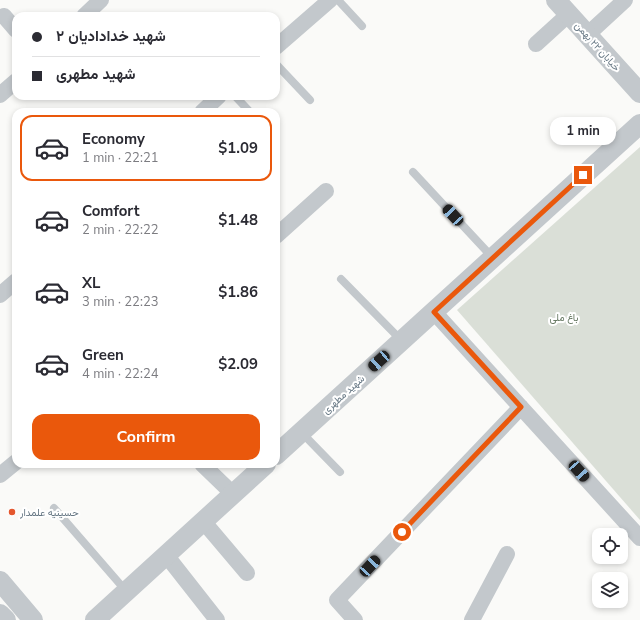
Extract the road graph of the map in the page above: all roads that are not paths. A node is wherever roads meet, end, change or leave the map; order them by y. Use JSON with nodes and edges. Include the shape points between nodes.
{"nodes":[{"id":1,"x":101,"y":0,"type":"edge"},
{"id":2,"x":330,"y":0,"type":"edge"},
{"id":3,"x":338,"y":0,"type":"edge"},
{"id":4,"x":556,"y":0,"type":"edge"},
{"id":5,"x":626,"y":0,"type":"edge"},
{"id":6,"x":88,"y":12,"type":"edge"},
{"id":7,"x":569,"y":14,"type":"junction"},
{"id":8,"x":4,"y":16,"type":"dead end"},
{"id":9,"x":12,"y":25,"type":"edge"},
{"id":10,"x":362,"y":26,"type":"dead end"},
{"id":11,"x":587,"y":35,"type":"junction"},
{"id":12,"x":280,"y":44,"type":"edge"},
{"id":13,"x":536,"y":44,"type":"dead end"},
{"id":14,"x":280,"y":68,"type":"edge"},
{"id":15,"x":12,"y":84,"type":"edge"},
{"id":16,"x":640,"y":92,"type":"edge"},
{"id":17,"x":0,"y":95,"type":"edge"},
{"id":18,"x":215,"y":100,"type":"edge"},
{"id":19,"x":239,"y":100,"type":"edge"},
{"id":20,"x":310,"y":100,"type":"dead end"},
{"id":21,"x":206,"y":108,"type":"edge"},
{"id":22,"x":246,"y":108,"type":"edge"},
{"id":23,"x":640,"y":124,"type":"edge"},
{"id":24,"x":413,"y":172,"type":"dead end"},
{"id":25,"x":326,"y":192,"type":"dead end"},
{"id":26,"x":280,"y":232,"type":"edge"},
{"id":27,"x":493,"y":258,"type":"junction"},
{"id":28,"x":341,"y":279,"type":"dead end"},
{"id":29,"x":434,"y":312,"type":"junction"},
{"id":30,"x":402,"y":341,"type":"junction"},
{"id":31,"x":521,"y":407,"type":"junction"},
{"id":32,"x":301,"y":432,"type":"junction"},
{"id":33,"x":280,"y":451,"type":"edge"},
{"id":34,"x":12,"y":465,"type":"edge"},
{"id":35,"x":206,"y":468,"type":"edge"},
{"id":36,"x":262,"y":468,"type":"edge"},
{"id":37,"x":340,"y":472,"type":"dead end"},
{"id":38,"x":0,"y":475,"type":"edge"},
{"id":39,"x":233,"y":494,"type":"junction"},
{"id":40,"x":54,"y":508,"type":"dead end"},
{"id":41,"x":203,"y":522,"type":"junction"},
{"id":42,"x":640,"y":538,"type":"edge"},
{"id":43,"x":507,"y":554,"type":"dead end"},
{"id":44,"x":166,"y":555,"type":"junction"},
{"id":45,"x":247,"y":573,"type":"dead end"},
{"id":46,"x":0,"y":581,"type":"edge"},
{"id":47,"x":126,"y":591,"type":"junction"},
{"id":48,"x":0,"y":614,"type":"edge"},
{"id":49,"x":6,"y":620,"type":"edge"},
{"id":50,"x":33,"y":620,"type":"edge"},
{"id":51,"x":95,"y":620,"type":"edge"},
{"id":52,"x":217,"y":620,"type":"edge"},
{"id":53,"x":355,"y":620,"type":"edge"},
{"id":54,"x":472,"y":620,"type":"edge"}],
"edges":[{"from":1,"to":6,"type":"street"},
{"from":2,"to":12,"type":"street"},
{"from":3,"to":10,"type":"lane"},
{"from":4,"to":7,"type":"street","name":"خیابان ۲۲ بهمن"},
{"from":5,"to":11,"type":"street"},
{"from":7,"to":11,"type":"street","name":"خیابان ۲۲ بهمن"},
{"from":7,"to":13,"type":"street"},
{"from":8,"to":9,"type":"street"},
{"from":11,"to":16,"type":"street","name":"خیابان ۲۲ بهمن"},
{"from":14,"to":20,"type":"lane"},
{"from":15,"to":17,"type":"street"},
{"from":18,"to":21,"type":"street"},
{"from":19,"to":22,"type":"lane"},
{"from":23,"to":27,"type":"street","name":"شهید مطهری"},
{"from":24,"to":27,"type":"lane"},
{"from":25,"to":26,"type":"street"},
{"from":27,"to":29,"type":"street","name":"شهید مطهری"},
{"from":28,"to":30,"type":"lane"},
{"from":29,"to":30,"type":"street","name":"شهید مطهری"},
{"from":29,"to":31,"type":"street"},
{"from":30,"to":32,"type":"street","name":"شهید مطهری"},
{"from":31,"to":42,"type":"street"},
{"from":31,"to":53,"type":"street","via":[[337,600]]},
{"from":32,"to":33,"type":"street","name":"شهید مطهری"},
{"from":32,"to":37,"type":"lane"},
{"from":34,"to":38,"type":"street"},
{"from":35,"to":39,"type":"street"},
{"from":36,"to":39,"type":"street"},
{"from":39,"to":41,"type":"street"},
{"from":40,"to":47,"type":"lane"},
{"from":41,"to":44,"type":"street"},
{"from":41,"to":45,"type":"street"},
{"from":43,"to":54,"type":"street"},
{"from":44,"to":47,"type":"street"},
{"from":44,"to":52,"type":"street"},
{"from":46,"to":50,"type":"street"},
{"from":47,"to":51,"type":"street"},
{"from":48,"to":49,"type":"street"}]}
